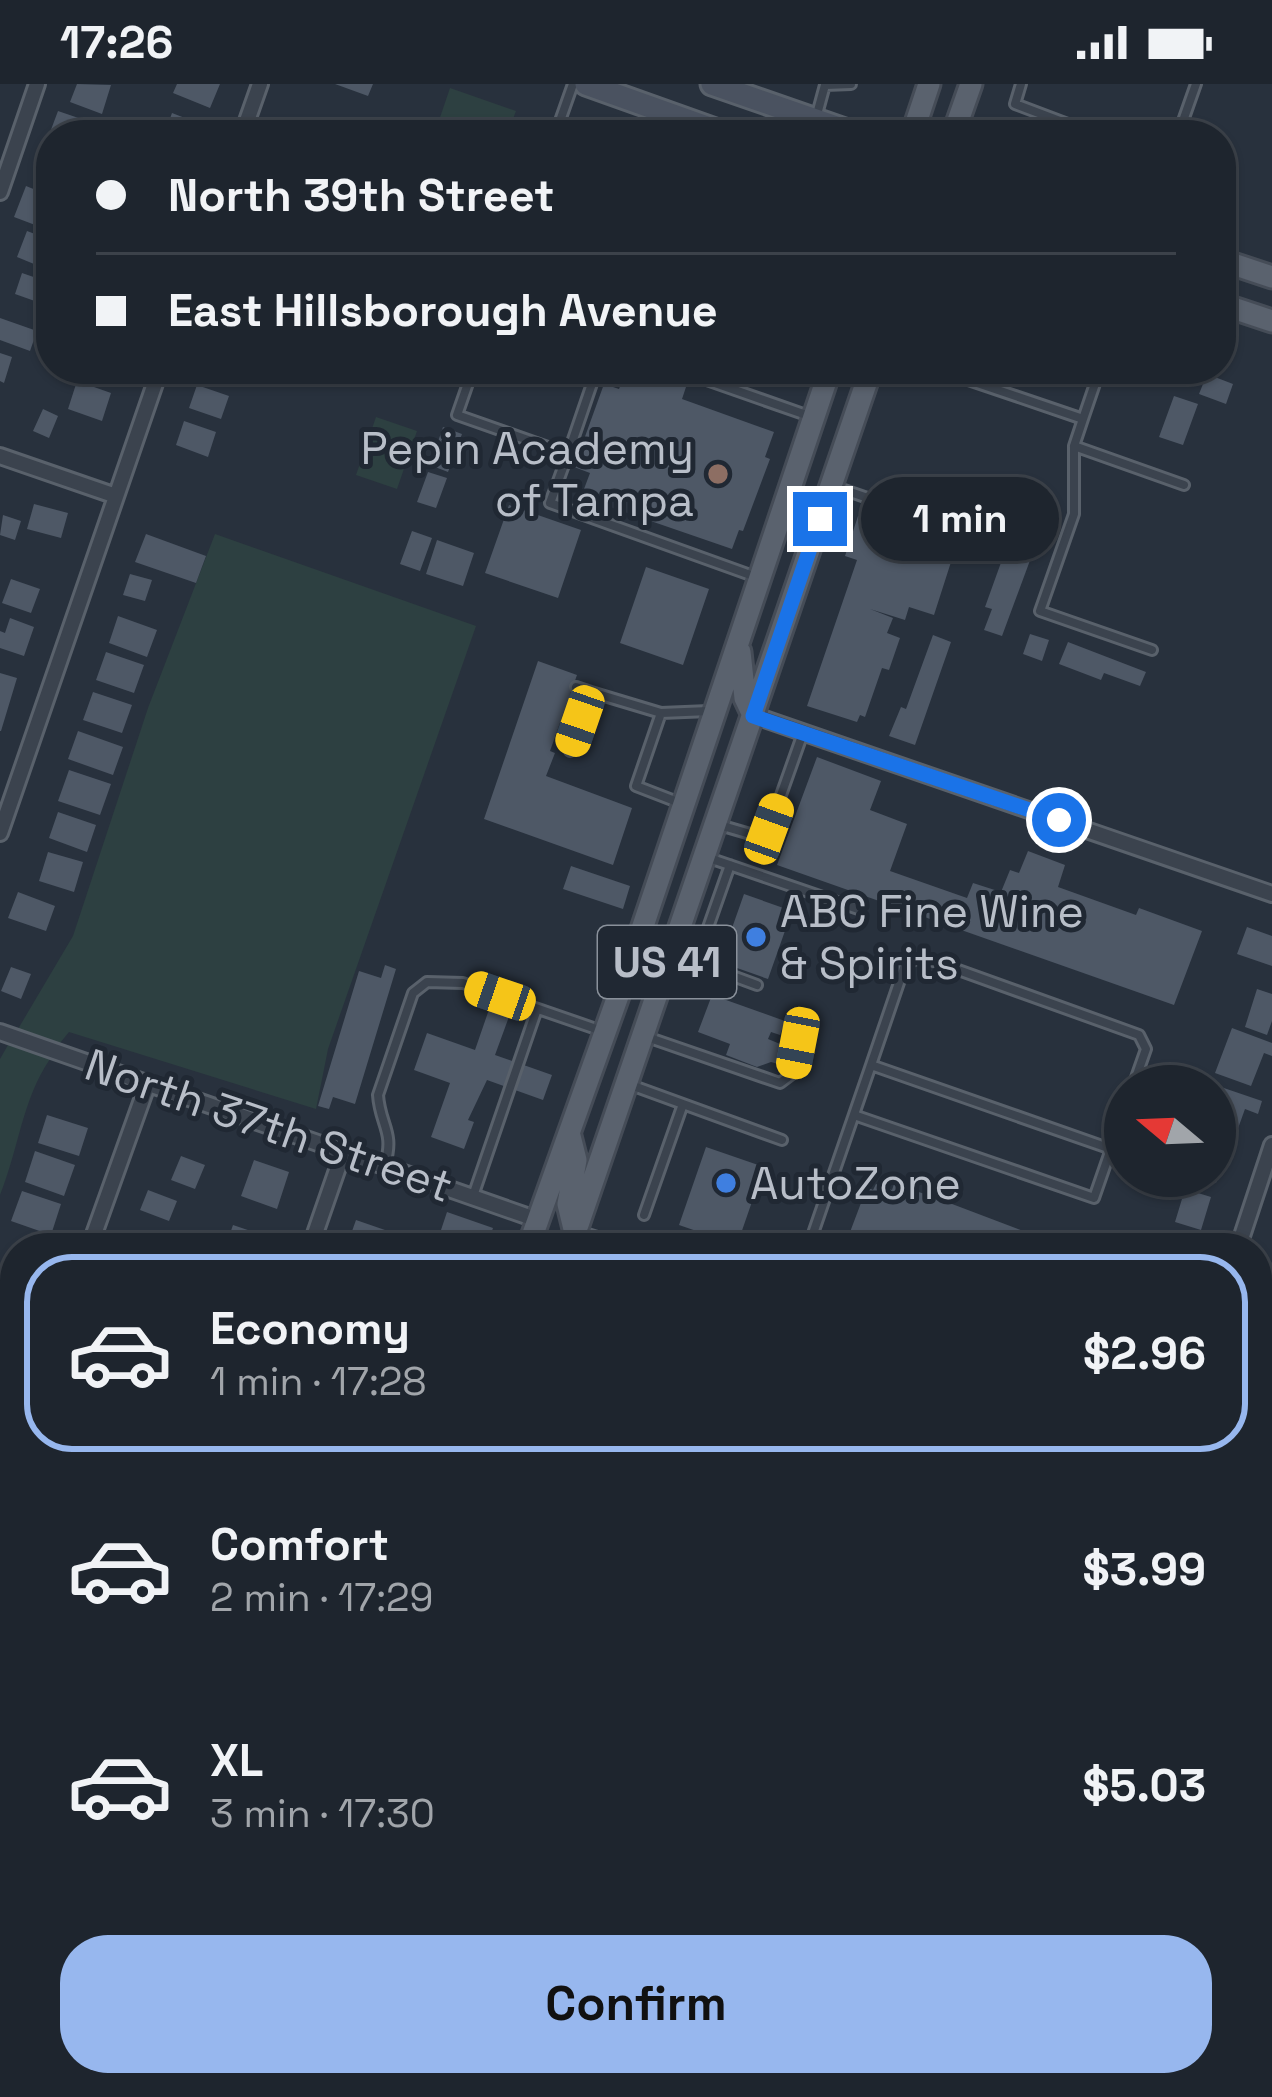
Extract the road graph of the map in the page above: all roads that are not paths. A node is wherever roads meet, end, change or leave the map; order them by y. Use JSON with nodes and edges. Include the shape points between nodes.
{"nodes":[{"id":1,"x":37,"y":84,"type":"edge"},
{"id":2,"x":260,"y":84,"type":"edge"},
{"id":3,"x":573,"y":84,"type":"edge"},
{"id":4,"x":586,"y":84,"type":"edge"},
{"id":5,"x":715,"y":84,"type":"edge"},
{"id":6,"x":851,"y":84,"type":"edge"},
{"id":7,"x":929,"y":84,"type":"edge"},
{"id":8,"x":970,"y":84,"type":"edge"},
{"id":9,"x":1021,"y":84,"type":"edge"},
{"id":10,"x":1196,"y":84,"type":"edge"},
{"id":11,"x":823,"y":85,"type":"edge"},
{"id":12,"x":247,"y":120,"type":"edge"},
{"id":13,"x":560,"y":120,"type":"edge"},
{"id":14,"x":686,"y":120,"type":"edge"},
{"id":15,"x":815,"y":120,"type":"joint"},
{"id":16,"x":917,"y":120,"type":"edge"},
{"id":17,"x":958,"y":120,"type":"edge"},
{"id":18,"x":1057,"y":120,"type":"edge"},
{"id":19,"x":1183,"y":120,"type":"edge"},
{"id":20,"x":0,"y":192,"type":"edge"},
{"id":21,"x":1236,"y":265,"type":"edge"},
{"id":22,"x":1272,"y":277,"type":"edge"},
{"id":23,"x":1236,"y":309,"type":"edge"},
{"id":24,"x":1272,"y":321,"type":"edge"},
{"id":25,"x":155,"y":384,"type":"edge"},
{"id":26,"x":468,"y":384,"type":"edge"},
{"id":27,"x":592,"y":384,"type":"edge"},
{"id":28,"x":717,"y":384,"type":"edge"},
{"id":29,"x":825,"y":384,"type":"edge"},
{"id":30,"x":866,"y":384,"type":"edge"},
{"id":31,"x":980,"y":384,"type":"edge"},
{"id":32,"x":1095,"y":384,"type":"edge"},
{"id":33,"x":813,"y":418,"type":"junction"},
{"id":34,"x":1083,"y":419,"type":"junction"},
{"id":35,"x":1074,"y":446,"type":"junction"},
{"id":36,"x":568,"y":454,"type":"junction"},
{"id":37,"x":0,"y":456,"type":"edge"},
{"id":38,"x":831,"y":485,"type":"junction"},
{"id":39,"x":1184,"y":485,"type":"dead end"},
{"id":40,"x":116,"y":496,"type":"junction"},
{"id":41,"x":989,"y":540,"type":"dead end"},
{"id":42,"x":758,"y":578,"type":"junction"},
{"id":43,"x":740,"y":633,"type":"junction"},
{"id":44,"x":1151,"y":650,"type":"dead end"},
{"id":45,"x":576,"y":687,"type":"dead end"},
{"id":46,"x":591,"y":692,"type":"junction"},
{"id":47,"x":705,"y":711,"type":"junction"},
{"id":48,"x":661,"y":713,"type":"junction"},
{"id":49,"x":753,"y":716,"type":"junction"},
{"id":50,"x":803,"y":733,"type":"junction"},
{"id":51,"x":570,"y":751,"type":"dead end"},
{"id":52,"x":683,"y":804,"type":"junction"},
{"id":53,"x":715,"y":824,"type":"junction"},
{"id":54,"x":0,"y":832,"type":"edge"},
{"id":55,"x":704,"y":856,"type":"junction"},
{"id":56,"x":730,"y":865,"type":"junction"},
{"id":57,"x":1272,"y":894,"type":"edge"},
{"id":58,"x":653,"y":896,"type":"junction"},
{"id":59,"x":858,"y":910,"type":"dead end"},
{"id":60,"x":674,"y":940,"type":"junction"},
{"id":61,"x":700,"y":953,"type":"junction"},
{"id":62,"x":757,"y":985,"type":"dead end"},
{"id":63,"x":537,"y":1009,"type":"junction"},
{"id":64,"x":0,"y":1032,"type":"edge"},
{"id":65,"x":605,"y":1032,"type":"junction"},
{"id":66,"x":643,"y":1036,"type":"junction"},
{"id":67,"x":798,"y":1043,"type":"dead end"},
{"id":68,"x":871,"y":1065,"type":"junction"},
{"id":69,"x":1140,"y":1065,"type":"edge"},
{"id":70,"x":148,"y":1083,"type":"junction"},
{"id":71,"x":626,"y":1084,"type":"junction"},
{"id":72,"x":683,"y":1104,"type":"junction"},
{"id":73,"x":854,"y":1115,"type":"junction"},
{"id":74,"x":570,"y":1136,"type":"junction"},
{"id":75,"x":782,"y":1140,"type":"dead end"},
{"id":76,"x":1272,"y":1145,"type":"edge"},
{"id":77,"x":1104,"y":1146,"type":"edge"},
{"id":78,"x":344,"y":1150,"type":"junction"},
{"id":79,"x":385,"y":1164,"type":"junction"},
{"id":80,"x":1104,"y":1171,"type":"edge"},
{"id":81,"x":473,"y":1196,"type":"junction"},
{"id":82,"x":644,"y":1215,"type":"dead end"},
{"id":83,"x":538,"y":1220,"type":"junction"},
{"id":84,"x":93,"y":1233,"type":"edge"},
{"id":85,"x":315,"y":1233,"type":"edge"},
{"id":86,"x":533,"y":1233,"type":"edge"},
{"id":87,"x":542,"y":1233,"type":"edge"},
{"id":88,"x":571,"y":1233,"type":"edge"},
{"id":89,"x":574,"y":1233,"type":"edge"},
{"id":90,"x":813,"y":1233,"type":"edge"},
{"id":91,"x":1243,"y":1233,"type":"edge"}],
"edges":[{"from":1,"to":20,"type":"street"},
{"from":2,"to":12,"type":"street"},
{"from":3,"to":13,"type":"lane"},
{"from":4,"to":14,"type":"main road"},
{"from":5,"to":15,"type":"main road"},
{"from":6,"to":11,"type":"lane"},
{"from":7,"to":16,"type":"main road"},
{"from":8,"to":17,"type":"main road"},
{"from":9,"to":18,"type":"lane","via":[[1015,104]]},
{"from":10,"to":19,"type":"lane"},
{"from":11,"to":15,"type":"lane"},
{"from":21,"to":22,"type":"main road"},
{"from":23,"to":24,"type":"main road"},
{"from":25,"to":40,"type":"street"},
{"from":26,"to":36,"type":"lane","via":[[457,415]]},
{"from":27,"to":36,"type":"lane"},
{"from":28,"to":33,"type":"lane"},
{"from":29,"to":33,"type":"main road","number":"US 41"},
{"from":30,"to":38,"type":"main road","number":"US 41"},
{"from":31,"to":34,"type":"lane"},
{"from":32,"to":34,"type":"lane"},
{"from":33,"to":42,"type":"main road","number":"US 41"},
{"from":34,"to":35,"type":"lane"},
{"from":35,"to":39,"type":"lane"},
{"from":35,"to":44,"type":"lane","via":[[1074,514],[1040,611]]},
{"from":36,"to":42,"type":"lane","via":[[550,503]]},
{"from":37,"to":40,"type":"street"},
{"from":38,"to":41,"type":"lane"},
{"from":38,"to":49,"type":"main road","number":"US 41"},
{"from":40,"to":54,"type":"street"},
{"from":42,"to":43,"type":"main road","number":"US 41"},
{"from":43,"to":47,"type":"main road","number":"US 41"},
{"from":43,"to":49,"type":"main road","via":[[740,674]]},
{"from":45,"to":46,"type":"lane"},
{"from":46,"to":48,"type":"lane"},
{"from":46,"to":51,"type":"lane"},
{"from":47,"to":48,"type":"lane"},
{"from":47,"to":52,"type":"main road","number":"US 41"},
{"from":48,"to":52,"type":"lane","via":[[636,786]]},
{"from":49,"to":50,"type":"street"},
{"from":49,"to":53,"type":"main road","number":"US 41"},
{"from":50,"to":53,"type":"lane","via":[[769,829],[757,836]]},
{"from":50,"to":57,"type":"street"},
{"from":52,"to":58,"type":"main road","number":"US 41"},
{"from":53,"to":55,"type":"main road","number":"US 41"},
{"from":55,"to":56,"type":"lane"},
{"from":55,"to":60,"type":"main road","number":"US 41"},
{"from":56,"to":59,"type":"lane"},
{"from":56,"to":61,"type":"lane"},
{"from":58,"to":60,"type":"main road","via":[[660,926]]},
{"from":58,"to":65,"type":"main road","number":"US 41"},
{"from":60,"to":61,"type":"lane"},
{"from":60,"to":66,"type":"main road","number":"US 41"},
{"from":61,"to":62,"type":"lane","via":[[711,968]]},
{"from":63,"to":65,"type":"lane"},
{"from":63,"to":79,"type":"lane","via":[[444,980],[413,993],[378,1096],[390,1132]]},
{"from":63,"to":81,"type":"lane"},
{"from":64,"to":70,"type":"street","name":"North 37th Street"},
{"from":65,"to":74,"type":"main road","number":"US 41"},
{"from":66,"to":67,"type":"lane","via":[[780,1083],[792,1073]]},
{"from":66,"to":71,"type":"main road","number":"US 41"},
{"from":68,"to":69,"type":"lane","via":[[904,968],[925,958],[1139,1035],[1146,1049]]},
{"from":68,"to":73,"type":"lane"},
{"from":68,"to":77,"type":"lane"},
{"from":70,"to":78,"type":"street","name":"North 37th Street"},
{"from":70,"to":84,"type":"street"},
{"from":71,"to":72,"type":"lane"},
{"from":71,"to":89,"type":"main road","number":"US 41"},
{"from":72,"to":75,"type":"lane"},
{"from":72,"to":82,"type":"lane"},
{"from":73,"to":80,"type":"lane","via":[[1094,1198]]},
{"from":73,"to":90,"type":"lane"},
{"from":74,"to":83,"type":"main road","number":"US 41"},
{"from":74,"to":88,"type":"main road"},
{"from":76,"to":91,"type":"street"},
{"from":78,"to":79,"type":"street","name":"North 37th Street"},
{"from":78,"to":85,"type":"street"},
{"from":79,"to":81,"type":"street","name":"North 37th Street"},
{"from":81,"to":83,"type":"street","name":"North 37th Street"},
{"from":83,"to":86,"type":"main road","number":"US 41"},
{"from":83,"to":87,"type":"main road"}]}
